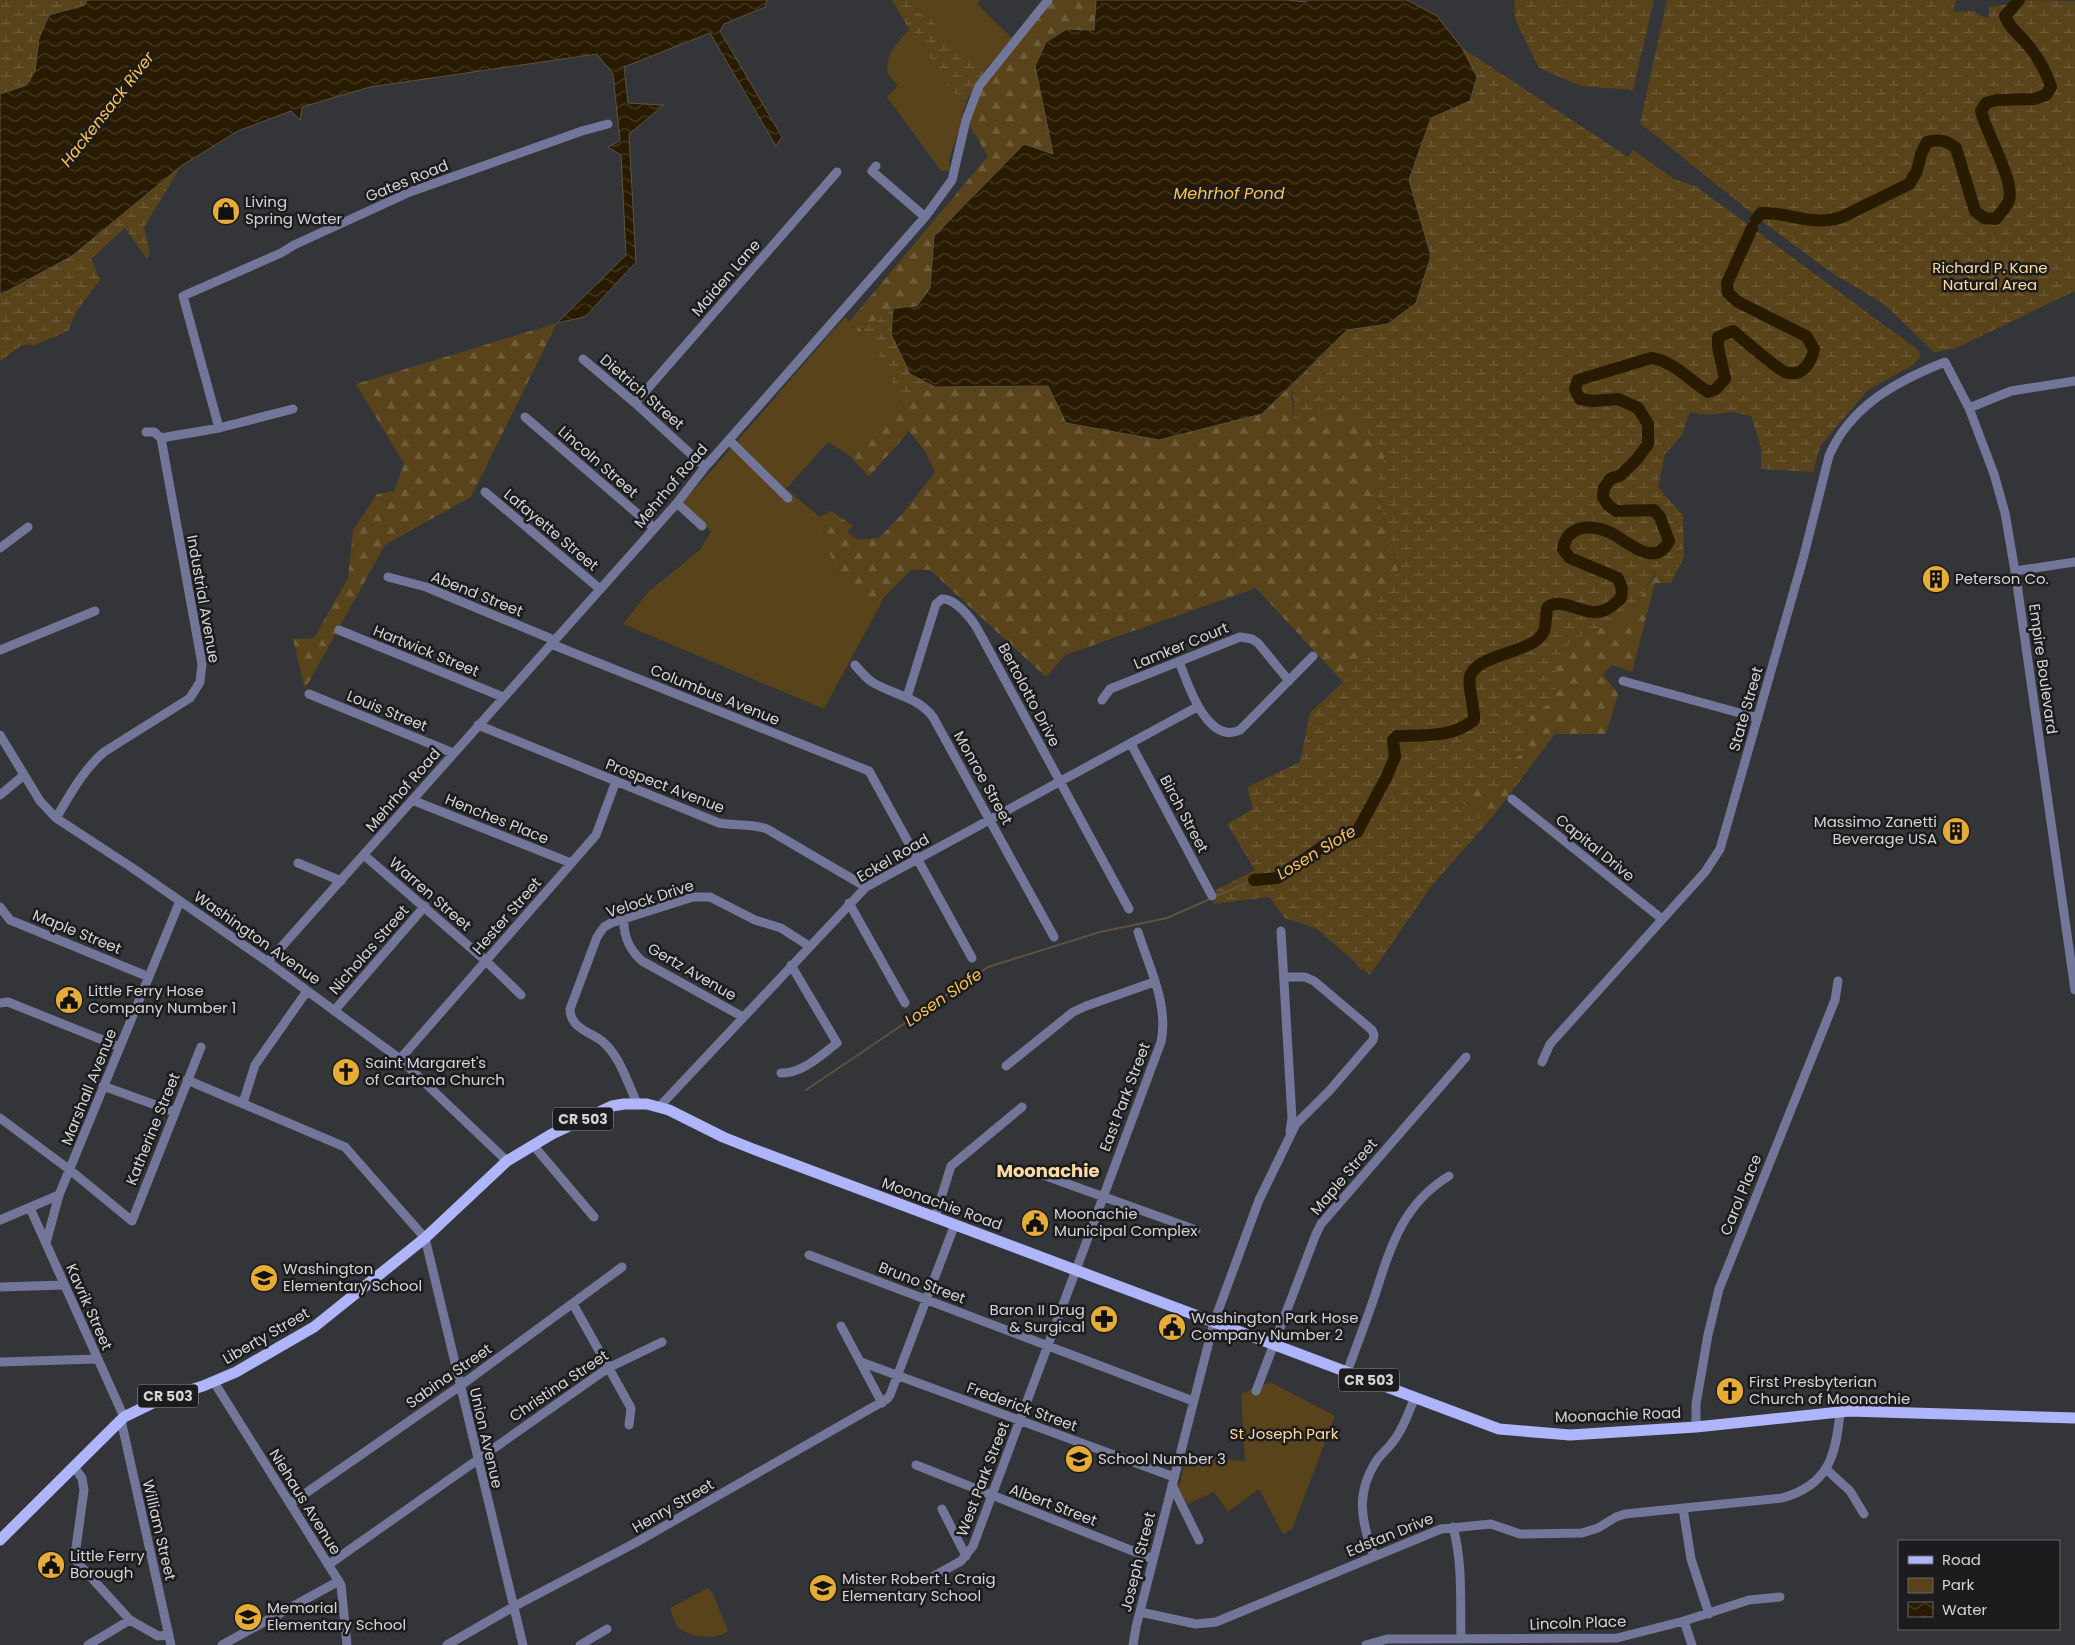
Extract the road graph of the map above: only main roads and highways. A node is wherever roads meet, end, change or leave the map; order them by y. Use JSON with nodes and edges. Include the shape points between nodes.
{"nodes":[{"id":1,"x":706,"y":1128,"type":"joint"},
{"id":2,"x":2075,"y":1418,"type":"edge"},
{"id":3,"x":0,"y":1540,"type":"edge"}],
"edges":[{"from":1,"to":2,"type":"main road","name":"Moonachie Road","number":"CR 503","via":[[753,1149],[1486,1425],[1512,1431],[1570,1435],[1696,1427],[1840,1412]]},
{"from":1,"to":3,"type":"main road","name":"Liberty Street","number":"CR 503","via":[[660,1106],[637,1103],[612,1106],[533,1145],[507,1161],[424,1238],[314,1327],[258,1361],[214,1382],[161,1398],[123,1419]]}]}
